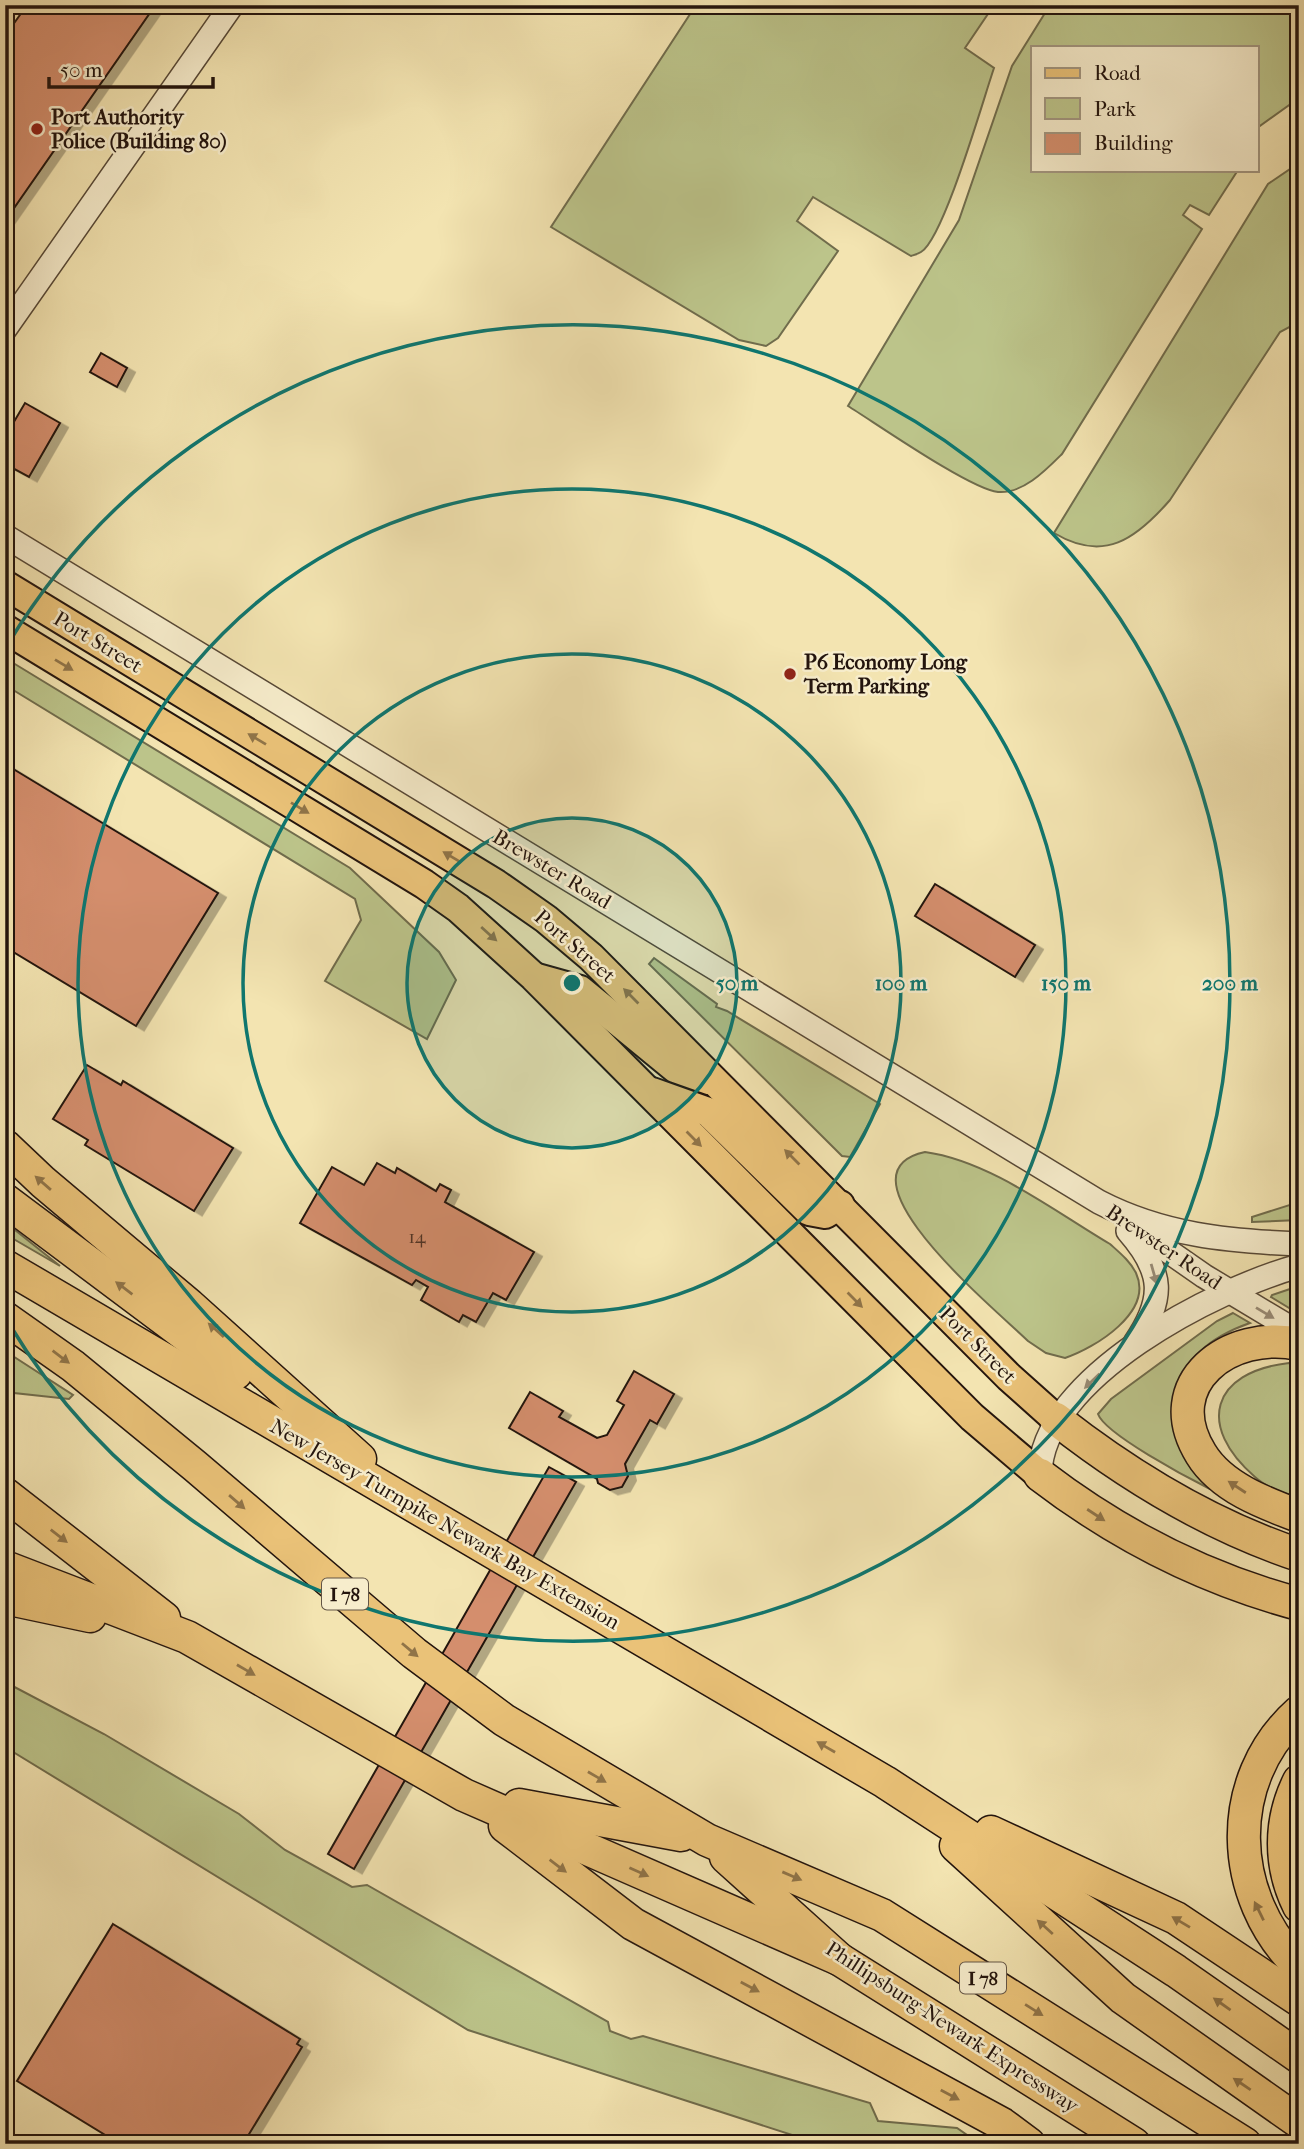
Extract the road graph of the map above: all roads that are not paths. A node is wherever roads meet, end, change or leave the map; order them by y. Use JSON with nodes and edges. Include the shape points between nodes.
{"nodes":[{"id":1,"x":232,"y":5,"type":"edge"},
{"id":2,"x":5,"y":330,"type":"edge"},
{"id":3,"x":5,"y":536,"type":"edge"},
{"id":4,"x":5,"y":586,"type":"edge"},
{"id":5,"x":5,"y":629,"type":"edge"},
{"id":6,"x":534,"y":977,"type":"junction"},
{"id":7,"x":719,"y":1084,"type":"junction"},
{"id":8,"x":646,"y":1090,"type":"junction"},
{"id":9,"x":5,"y":1146,"type":"edge"},
{"id":10,"x":5,"y":1200,"type":"edge"},
{"id":11,"x":1098,"y":1202,"type":"junction"},
{"id":12,"x":840,"y":1205,"type":"junction"},
{"id":13,"x":1299,"y":1244,"type":"edge"},
{"id":14,"x":5,"y":1266,"type":"edge"},
{"id":15,"x":1299,"y":1266,"type":"edge"},
{"id":16,"x":1230,"y":1292,"type":"junction"},
{"id":17,"x":5,"y":1318,"type":"edge"},
{"id":18,"x":1299,"y":1333,"type":"edge"},
{"id":19,"x":1299,"y":1344,"type":"edge"},
{"id":20,"x":1131,"y":1348,"type":"junction"},
{"id":21,"x":1056,"y":1419,"type":"junction"},
{"id":22,"x":1040,"y":1475,"type":"junction"},
{"id":23,"x":5,"y":1494,"type":"edge"},
{"id":24,"x":413,"y":1506,"type":"junction"},
{"id":25,"x":1299,"y":1516,"type":"edge"},
{"id":26,"x":1299,"y":1555,"type":"edge"},
{"id":27,"x":5,"y":1567,"type":"edge"},
{"id":28,"x":5,"y":1598,"type":"edge"},
{"id":29,"x":1299,"y":1604,"type":"edge"},
{"id":30,"x":187,"y":1637,"type":"junction"},
{"id":31,"x":1299,"y":1712,"type":"edge"},
{"id":32,"x":1299,"y":1781,"type":"edge"},
{"id":33,"x":885,"y":1782,"type":"junction"},
{"id":34,"x":464,"y":1795,"type":"junction"},
{"id":35,"x":707,"y":1840,"type":"junction"},
{"id":36,"x":1299,"y":1906,"type":"edge"},
{"id":37,"x":839,"y":1959,"type":"junction"},
{"id":38,"x":1299,"y":1966,"type":"edge"},
{"id":39,"x":1299,"y":2000,"type":"edge"},
{"id":40,"x":1299,"y":2057,"type":"edge"},
{"id":41,"x":1299,"y":2122,"type":"edge"},
{"id":42,"x":1029,"y":2144,"type":"edge"},
{"id":43,"x":1134,"y":2144,"type":"edge"},
{"id":44,"x":1245,"y":2144,"type":"edge"}],
"edges":[{"from":1,"to":2,"type":"street"},
{"from":3,"to":11,"type":"street","name":"Brewster Road"},
{"from":7,"to":4,"type":"main road","name":"Port Street","one_way":true,"via":[[591,957],[522,901]]},
{"from":5,"to":6,"type":"main road","name":"Port Street","one_way":true,"via":[[424,884],[458,908]]},
{"from":6,"to":7,"type":"main road","via":[[580,990],[675,1068]]},
{"from":6,"to":8,"type":"main road","name":"Port Street"},
{"from":12,"to":7,"type":"main road","name":"Port Street","one_way":true},
{"from":8,"to":12,"type":"main road","via":[[708,1112],[809,1211],[825,1214]]},
{"from":8,"to":22,"type":"main road","name":"Port Street","one_way":true,"via":[[972,1417]]},
{"from":24,"to":9,"type":"highway","one_way":true},
{"from":24,"to":10,"type":"highway","one_way":true},
{"from":11,"to":13,"type":"street","name":"Brewster Road","via":[[1143,1222],[1187,1234]]},
{"from":11,"to":16,"type":"street","name":"Brewster Road"},
{"from":11,"to":20,"type":"street","one_way":true,"via":[[1141,1248],[1157,1277],[1156,1303]]},
{"from":12,"to":21,"type":"main road","name":"Port Street"},
{"from":14,"to":24,"type":"highway","name":"New Jersey Turnpike Newark Bay Extension"},
{"from":15,"to":16,"type":"street","name":"Brewster Road"},
{"from":16,"to":18,"type":"street","name":"Brewster Road","one_way":true},
{"from":16,"to":20,"type":"street","name":"Brewster Road"},
{"from":17,"to":35,"type":"highway","number":"I 78","one_way":true,"via":[[73,1366],[447,1680],[555,1753]]},
{"from":25,"to":19,"type":"highway","one_way":true,"via":[[1255,1498],[1218,1474],[1195,1443],[1189,1418],[1196,1382],[1214,1358],[1255,1342]]},
{"from":20,"to":21,"type":"street","name":"Brewster Road","one_way":true},
{"from":21,"to":22,"type":"street","name":"Brewster Road","via":[[1043,1448]]},
{"from":21,"to":26,"type":"highway","via":[[1168,1496]]},
{"from":22,"to":29,"type":"highway","one_way":true,"via":[[1148,1545]]},
{"from":23,"to":30,"type":"highway","one_way":true},
{"from":33,"to":24,"type":"highway","name":"New Jersey Turnpike Newark Bay Extension","one_way":true},
{"from":27,"to":30,"type":"highway"},
{"from":28,"to":30,"type":"highway"},
{"from":30,"to":34,"type":"highway","one_way":true},
{"from":38,"to":31,"type":"highway","one_way":true,"via":[[1278,1944],[1254,1900],[1244,1836],[1246,1804],[1255,1773],[1271,1743]]},
{"from":32,"to":36,"type":"highway","via":[[1285,1819],[1284,1853]]},
{"from":39,"to":33,"type":"highway","one_way":true,"via":[[1176,1918]]},
{"from":40,"to":33,"type":"highway","one_way":true,"via":[[1176,1971]]},
{"from":41,"to":33,"type":"highway","one_way":true,"via":[[1123,1998]]},
{"from":34,"to":35,"type":"highway"},
{"from":34,"to":37,"type":"highway","one_way":true},
{"from":34,"to":42,"type":"highway","one_way":true,"via":[[633,1924],[1002,2123]]},
{"from":35,"to":37,"type":"highway","name":"Phillipsburg-Newark Expressway","number":"I 78"},
{"from":35,"to":44,"type":"highway","number":"I 78","one_way":true,"via":[[882,1915]]},
{"from":37,"to":43,"type":"highway","name":"Phillipsburg-Newark Expressway","number":"I 78"}]}
